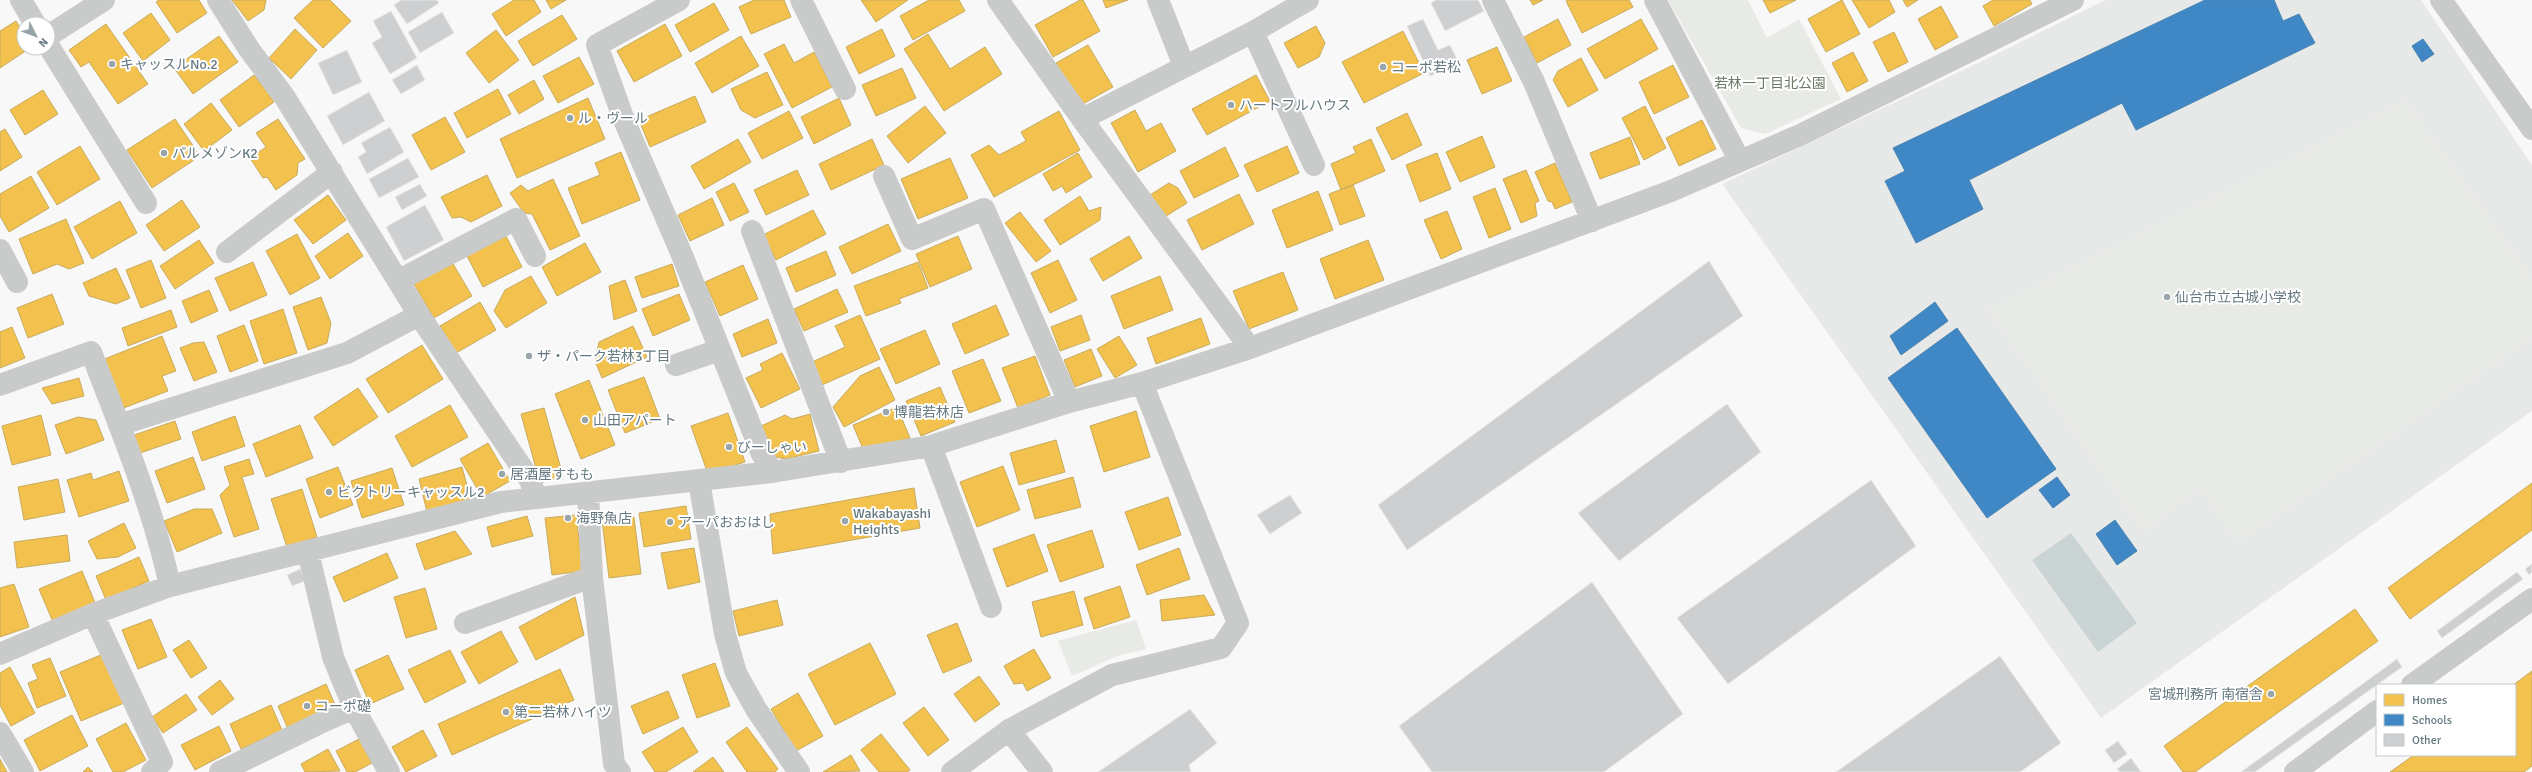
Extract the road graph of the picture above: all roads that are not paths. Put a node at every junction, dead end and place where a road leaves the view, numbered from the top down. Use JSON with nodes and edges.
{"nodes":[{"id":1,"x":21,"y":0,"type":"edge"},
{"id":2,"x":104,"y":0,"type":"edge"},
{"id":3,"x":218,"y":0,"type":"edge"},
{"id":4,"x":679,"y":0,"type":"edge"},
{"id":5,"x":801,"y":0,"type":"edge"},
{"id":6,"x":998,"y":0,"type":"edge"},
{"id":7,"x":1158,"y":0,"type":"edge"},
{"id":8,"x":1308,"y":0,"type":"edge"},
{"id":9,"x":1493,"y":0,"type":"edge"},
{"id":10,"x":1655,"y":0,"type":"edge"},
{"id":11,"x":2073,"y":0,"type":"edge"},
{"id":12,"x":2442,"y":0,"type":"edge"},
{"id":13,"x":2050,"y":5,"type":"edge"},
{"id":14,"x":30,"y":16,"type":"edge"},
{"id":15,"x":56,"y":31,"type":"edge"},
{"id":16,"x":1253,"y":32,"type":"junction"},
{"id":17,"x":55,"y":56,"type":"edge"},
{"id":18,"x":1184,"y":66,"type":"junction"},
{"id":19,"x":845,"y":89,"type":"dead end"},
{"id":20,"x":1082,"y":119,"type":"junction"},
{"id":21,"x":2532,"y":129,"type":"edge"},
{"id":22,"x":1740,"y":161,"type":"junction"},
{"id":23,"x":1314,"y":165,"type":"dead end"},
{"id":24,"x":332,"y":172,"type":"junction"},
{"id":25,"x":884,"y":176,"type":"dead end"},
{"id":26,"x":146,"y":204,"type":"dead end"},
{"id":27,"x":1592,"y":221,"type":"junction"},
{"id":28,"x":752,"y":231,"type":"dead end"},
{"id":29,"x":0,"y":250,"type":"edge"},
{"id":30,"x":226,"y":252,"type":"dead end"},
{"id":31,"x":535,"y":256,"type":"dead end"},
{"id":32,"x":399,"y":280,"type":"junction"},
{"id":33,"x":17,"y":282,"type":"dead end"},
{"id":34,"x":419,"y":315,"type":"junction"},
{"id":35,"x":1250,"y":348,"type":"junction"},
{"id":36,"x":719,"y":350,"type":"junction"},
{"id":37,"x":676,"y":365,"type":"dead end"},
{"id":38,"x":1142,"y":383,"type":"junction"},
{"id":39,"x":0,"y":385,"type":"edge"},
{"id":40,"x":1069,"y":402,"type":"junction"},
{"id":41,"x":119,"y":425,"type":"junction"},
{"id":42,"x":931,"y":446,"type":"junction"},
{"id":43,"x":842,"y":462,"type":"junction"},
{"id":44,"x":772,"y":472,"type":"junction"},
{"id":45,"x":699,"y":481,"type":"junction"},
{"id":46,"x":588,"y":492,"type":"junction"},
{"id":47,"x":536,"y":498,"type":"junction"},
{"id":48,"x":308,"y":552,"type":"junction"},
{"id":49,"x":592,"y":577,"type":"junction"},
{"id":50,"x":170,"y":586,"type":"junction"},
{"id":51,"x":2532,"y":599,"type":"edge"},
{"id":52,"x":991,"y":607,"type":"dead end"},
{"id":53,"x":93,"y":614,"type":"junction"},
{"id":54,"x":465,"y":623,"type":"dead end"},
{"id":55,"x":0,"y":654,"type":"edge"},
{"id":56,"x":2413,"y":684,"type":"edge"},
{"id":57,"x":354,"y":708,"type":"junction"},
{"id":58,"x":2376,"y":712,"type":"edge"},
{"id":59,"x":1009,"y":730,"type":"junction"},
{"id":60,"x":0,"y":733,"type":"edge"},
{"id":61,"x":24,"y":772,"type":"edge"},
{"id":62,"x":152,"y":772,"type":"edge"},
{"id":63,"x":220,"y":772,"type":"edge"},
{"id":64,"x":389,"y":772,"type":"edge"},
{"id":65,"x":620,"y":772,"type":"edge"},
{"id":66,"x":799,"y":772,"type":"edge"},
{"id":67,"x":952,"y":772,"type":"edge"},
{"id":68,"x":1042,"y":772,"type":"edge"},
{"id":69,"x":2295,"y":772,"type":"edge"}],
"edges":[{"from":1,"to":14,"type":"street"},
{"from":2,"to":15,"type":"street"},
{"from":3,"to":24,"type":"street"},
{"from":4,"to":36,"type":"street"},
{"from":5,"to":19,"type":"street"},
{"from":6,"to":20,"type":"street"},
{"from":7,"to":18,"type":"street"},
{"from":8,"to":16,"type":"street"},
{"from":9,"to":27,"type":"street"},
{"from":10,"to":22,"type":"street"},
{"from":11,"to":13,"type":"street"},
{"from":12,"to":21,"type":"street"},
{"from":13,"to":22,"type":"street"},
{"from":16,"to":18,"type":"street"},
{"from":16,"to":23,"type":"street"},
{"from":17,"to":26,"type":"street"},
{"from":18,"to":20,"type":"street"},
{"from":20,"to":35,"type":"street"},
{"from":22,"to":27,"type":"street"},
{"from":24,"to":30,"type":"street"},
{"from":24,"to":32,"type":"street"},
{"from":25,"to":40,"type":"street"},
{"from":27,"to":35,"type":"street"},
{"from":28,"to":43,"type":"street"},
{"from":29,"to":33,"type":"street"},
{"from":31,"to":32,"type":"street"},
{"from":32,"to":34,"type":"street"},
{"from":34,"to":41,"type":"street"},
{"from":34,"to":47,"type":"street"},
{"from":35,"to":38,"type":"street"},
{"from":36,"to":37,"type":"street"},
{"from":36,"to":44,"type":"street"},
{"from":38,"to":40,"type":"street"},
{"from":38,"to":59,"type":"street"},
{"from":39,"to":41,"type":"street"},
{"from":40,"to":42,"type":"street"},
{"from":41,"to":50,"type":"street"},
{"from":42,"to":43,"type":"street"},
{"from":42,"to":52,"type":"street"},
{"from":43,"to":44,"type":"street"},
{"from":44,"to":45,"type":"street"},
{"from":45,"to":46,"type":"street"},
{"from":45,"to":66,"type":"street"},
{"from":46,"to":47,"type":"street"},
{"from":46,"to":49,"type":"street"},
{"from":47,"to":48,"type":"street"},
{"from":48,"to":50,"type":"street"},
{"from":48,"to":57,"type":"street"},
{"from":49,"to":54,"type":"street"},
{"from":49,"to":65,"type":"street"},
{"from":50,"to":53,"type":"street"},
{"from":51,"to":56,"type":"street"},
{"from":53,"to":55,"type":"street"},
{"from":53,"to":62,"type":"street"},
{"from":57,"to":63,"type":"street"},
{"from":57,"to":64,"type":"street"},
{"from":58,"to":69,"type":"street"},
{"from":59,"to":67,"type":"street"},
{"from":59,"to":68,"type":"street"},
{"from":60,"to":61,"type":"street"}]}
